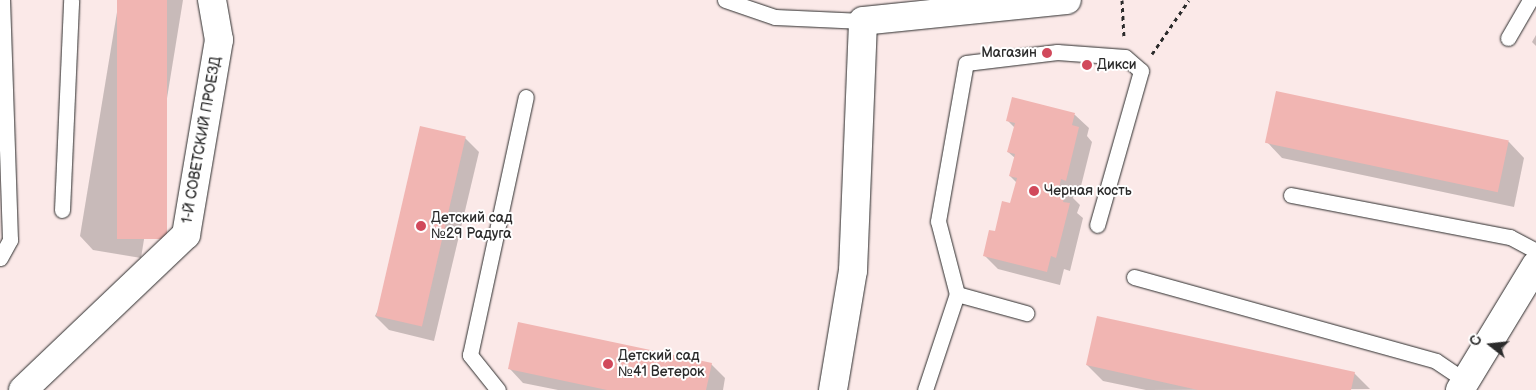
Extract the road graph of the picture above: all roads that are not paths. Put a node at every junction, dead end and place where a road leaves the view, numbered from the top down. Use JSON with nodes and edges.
{"nodes":[{"id":1,"x":2,"y":0,"type":"edge"},
{"id":2,"x":71,"y":0,"type":"edge"},
{"id":3,"x":212,"y":0,"type":"edge"},
{"id":4,"x":725,"y":0,"type":"edge"},
{"id":5,"x":1067,"y":0,"type":"edge"},
{"id":6,"x":1530,"y":0,"type":"edge"},
{"id":7,"x":864,"y":21,"type":"junction"},
{"id":8,"x":1508,"y":38,"type":"dead end"},
{"id":9,"x":526,"y":97,"type":"dead end"},
{"id":10,"x":1290,"y":195,"type":"dead end"},
{"id":11,"x":62,"y":210,"type":"dead end"},
{"id":12,"x":1097,"y":225,"type":"dead end"},
{"id":13,"x":1536,"y":251,"type":"edge"},
{"id":14,"x":0,"y":258,"type":"edge"},
{"id":15,"x":1536,"y":265,"type":"edge"},
{"id":16,"x":1134,"y":277,"type":"dead end"},
{"id":17,"x":957,"y":294,"type":"junction"},
{"id":18,"x":1026,"y":312,"type":"dead end"},
{"id":19,"x":1463,"y":385,"type":"edge"},
{"id":20,"x":23,"y":390,"type":"edge"},
{"id":21,"x":498,"y":390,"type":"edge"},
{"id":22,"x":833,"y":390,"type":"edge"},
{"id":23,"x":925,"y":390,"type":"edge"}],
"edges":[{"from":1,"to":14,"type":"lane"},
{"from":2,"to":11,"type":"lane"},
{"from":3,"to":20,"type":"street","name":"1-Й СОВЕТСКИЙ ПРОЕЗД"},
{"from":4,"to":7,"type":"lane"},
{"from":5,"to":7,"type":"street"},
{"from":6,"to":8,"type":"lane"},
{"from":7,"to":22,"type":"street"},
{"from":9,"to":21,"type":"lane"},
{"from":10,"to":13,"type":"lane"},
{"from":12,"to":17,"type":"lane"},
{"from":15,"to":19,"type":"street"},
{"from":16,"to":19,"type":"lane"},
{"from":17,"to":18,"type":"lane"},
{"from":17,"to":23,"type":"lane"}]}
